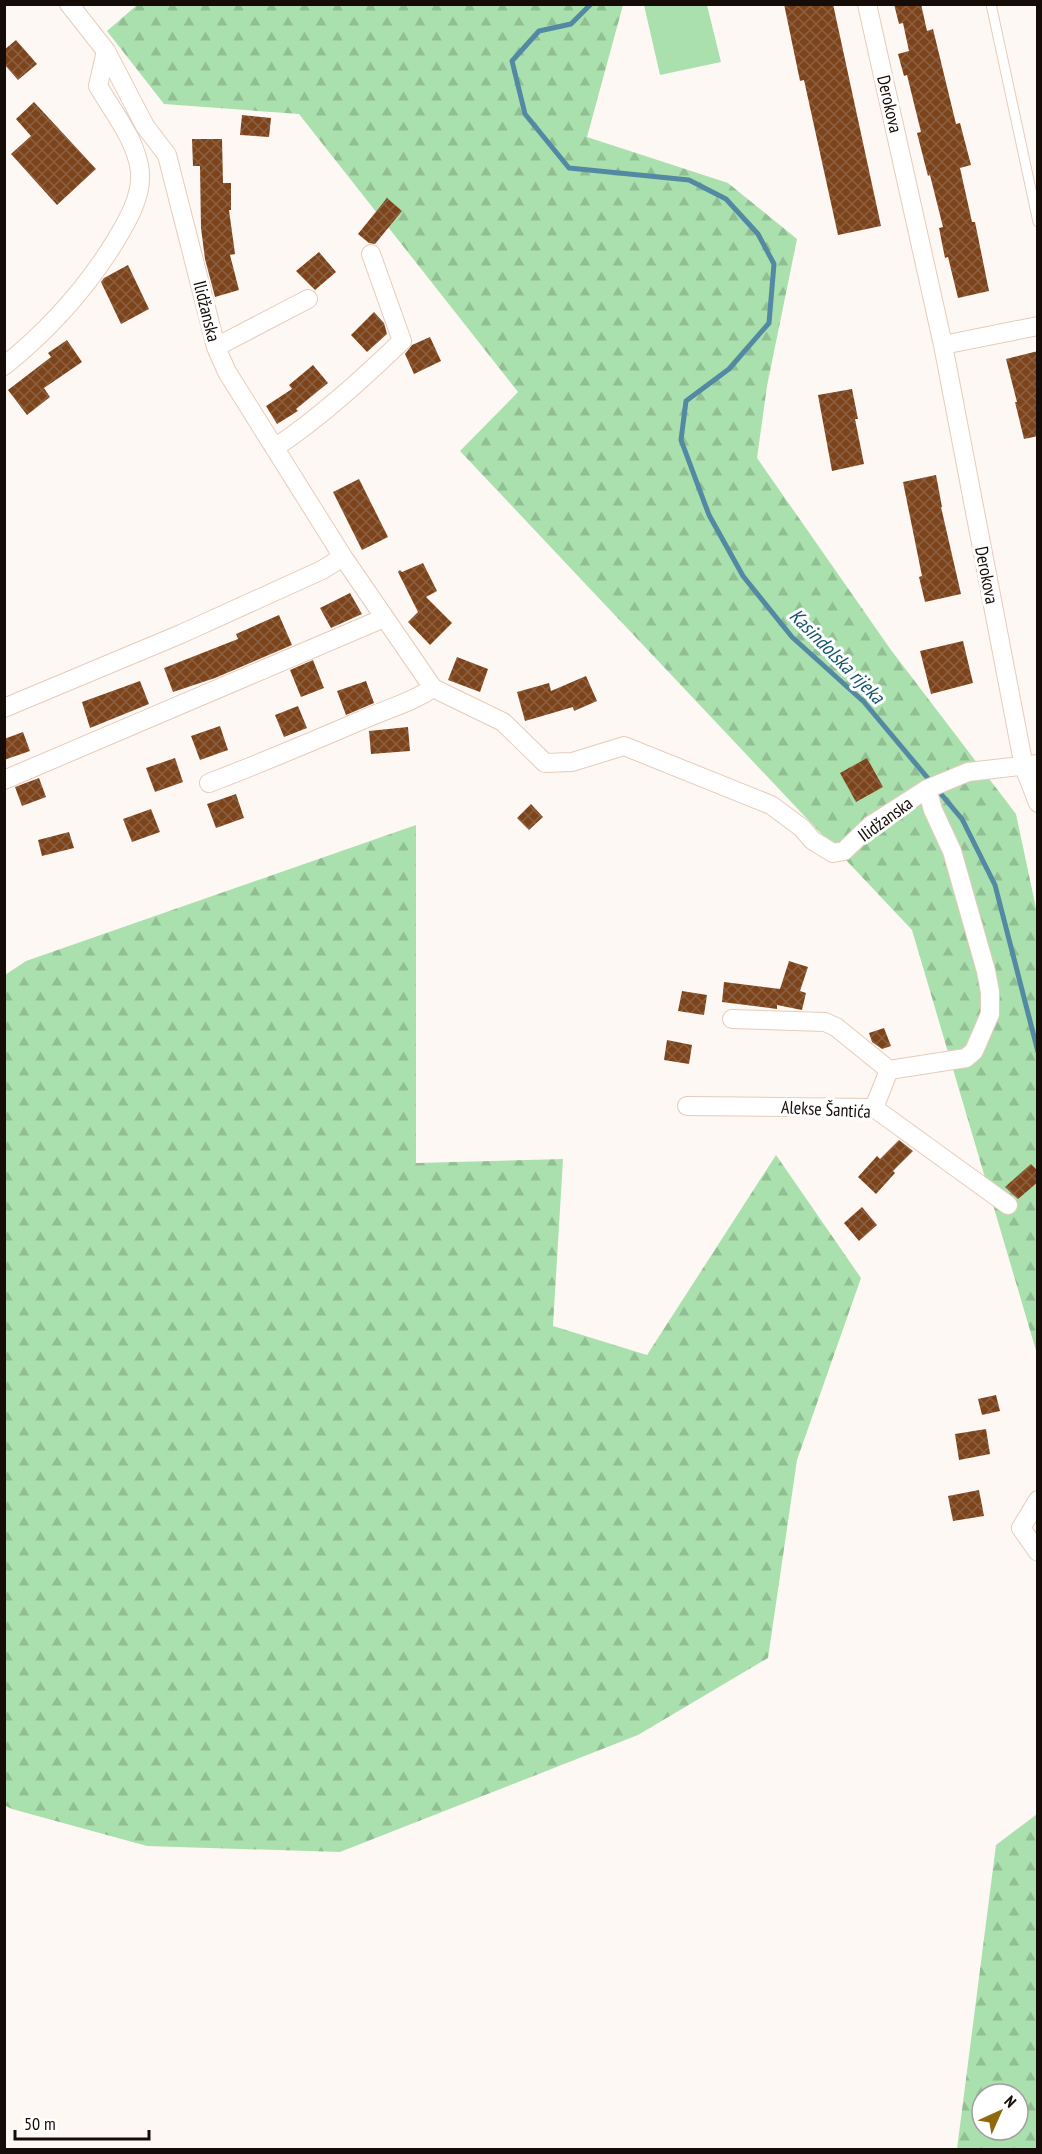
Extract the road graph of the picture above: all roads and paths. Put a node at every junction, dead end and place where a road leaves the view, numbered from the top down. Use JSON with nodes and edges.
{"nodes":[{"id":1,"x":69,"y":4,"type":"edge"},
{"id":2,"x":867,"y":4,"type":"edge"},
{"id":3,"x":992,"y":4,"type":"edge"},
{"id":4,"x":106,"y":51,"type":"junction"},
{"id":5,"x":1038,"y":222,"type":"edge"},
{"id":6,"x":371,"y":254,"type":"dead end"},
{"id":7,"x":308,"y":299,"type":"dead end"},
{"id":8,"x":1038,"y":326,"type":"edge"},
{"id":9,"x":943,"y":345,"type":"junction"},
{"id":10,"x":216,"y":347,"type":"junction"},
{"id":11,"x":4,"y":366,"type":"edge"},
{"id":12,"x":276,"y":447,"type":"junction"},
{"id":13,"x":343,"y":557,"type":"junction"},
{"id":14,"x":384,"y":618,"type":"junction"},
{"id":15,"x":433,"y":688,"type":"junction"},
{"id":16,"x":4,"y":708,"type":"edge"},
{"id":17,"x":1031,"y":765,"type":"edge"},
{"id":18,"x":4,"y":780,"type":"edge"},
{"id":19,"x":209,"y":783,"type":"dead end"},
{"id":20,"x":927,"y":789,"type":"junction"},
{"id":21,"x":1038,"y":803,"type":"edge"},
{"id":22,"x":732,"y":1019,"type":"dead end"},
{"id":23,"x":889,"y":1070,"type":"junction"},
{"id":24,"x":687,"y":1106,"type":"dead end"},
{"id":25,"x":874,"y":1108,"type":"junction"},
{"id":26,"x":1008,"y":1205,"type":"dead end"},
{"id":27,"x":1038,"y":1500,"type":"edge"},
{"id":28,"x":1038,"y":1552,"type":"edge"}],
"edges":[{"from":1,"to":4,"type":"street","name":"Ilidžanska"},
{"from":2,"to":9,"type":"street","name":"Derokova"},
{"from":3,"to":5,"type":"lane"},
{"from":4,"to":10,"type":"street","name":"Ilidžanska"},
{"from":4,"to":11,"type":"street"},
{"from":6,"to":12,"type":"street"},
{"from":7,"to":10,"type":"street"},
{"from":8,"to":9,"type":"street"},
{"from":9,"to":17,"type":"street","name":"Derokova"},
{"from":10,"to":12,"type":"street","name":"Ilidžanska"},
{"from":12,"to":13,"type":"street","name":"Ilidžanska"},
{"from":13,"to":14,"type":"street","name":"Ilidžanska"},
{"from":13,"to":16,"type":"street"},
{"from":14,"to":15,"type":"street","name":"Ilidžanska"},
{"from":14,"to":18,"type":"street"},
{"from":15,"to":19,"type":"street"},
{"from":15,"to":20,"type":"street","name":"Ilidžanska"},
{"from":17,"to":20,"type":"street"},
{"from":17,"to":21,"type":"street","name":"Derokova"},
{"from":20,"to":23,"type":"street","name":"Ilidžanska"},
{"from":22,"to":23,"type":"street"},
{"from":23,"to":25,"type":"street"},
{"from":24,"to":25,"type":"street","name":"Alekse Šantića"},
{"from":25,"to":26,"type":"street","name":"Alekse Šantića"},
{"from":27,"to":28,"type":"street"}]}
